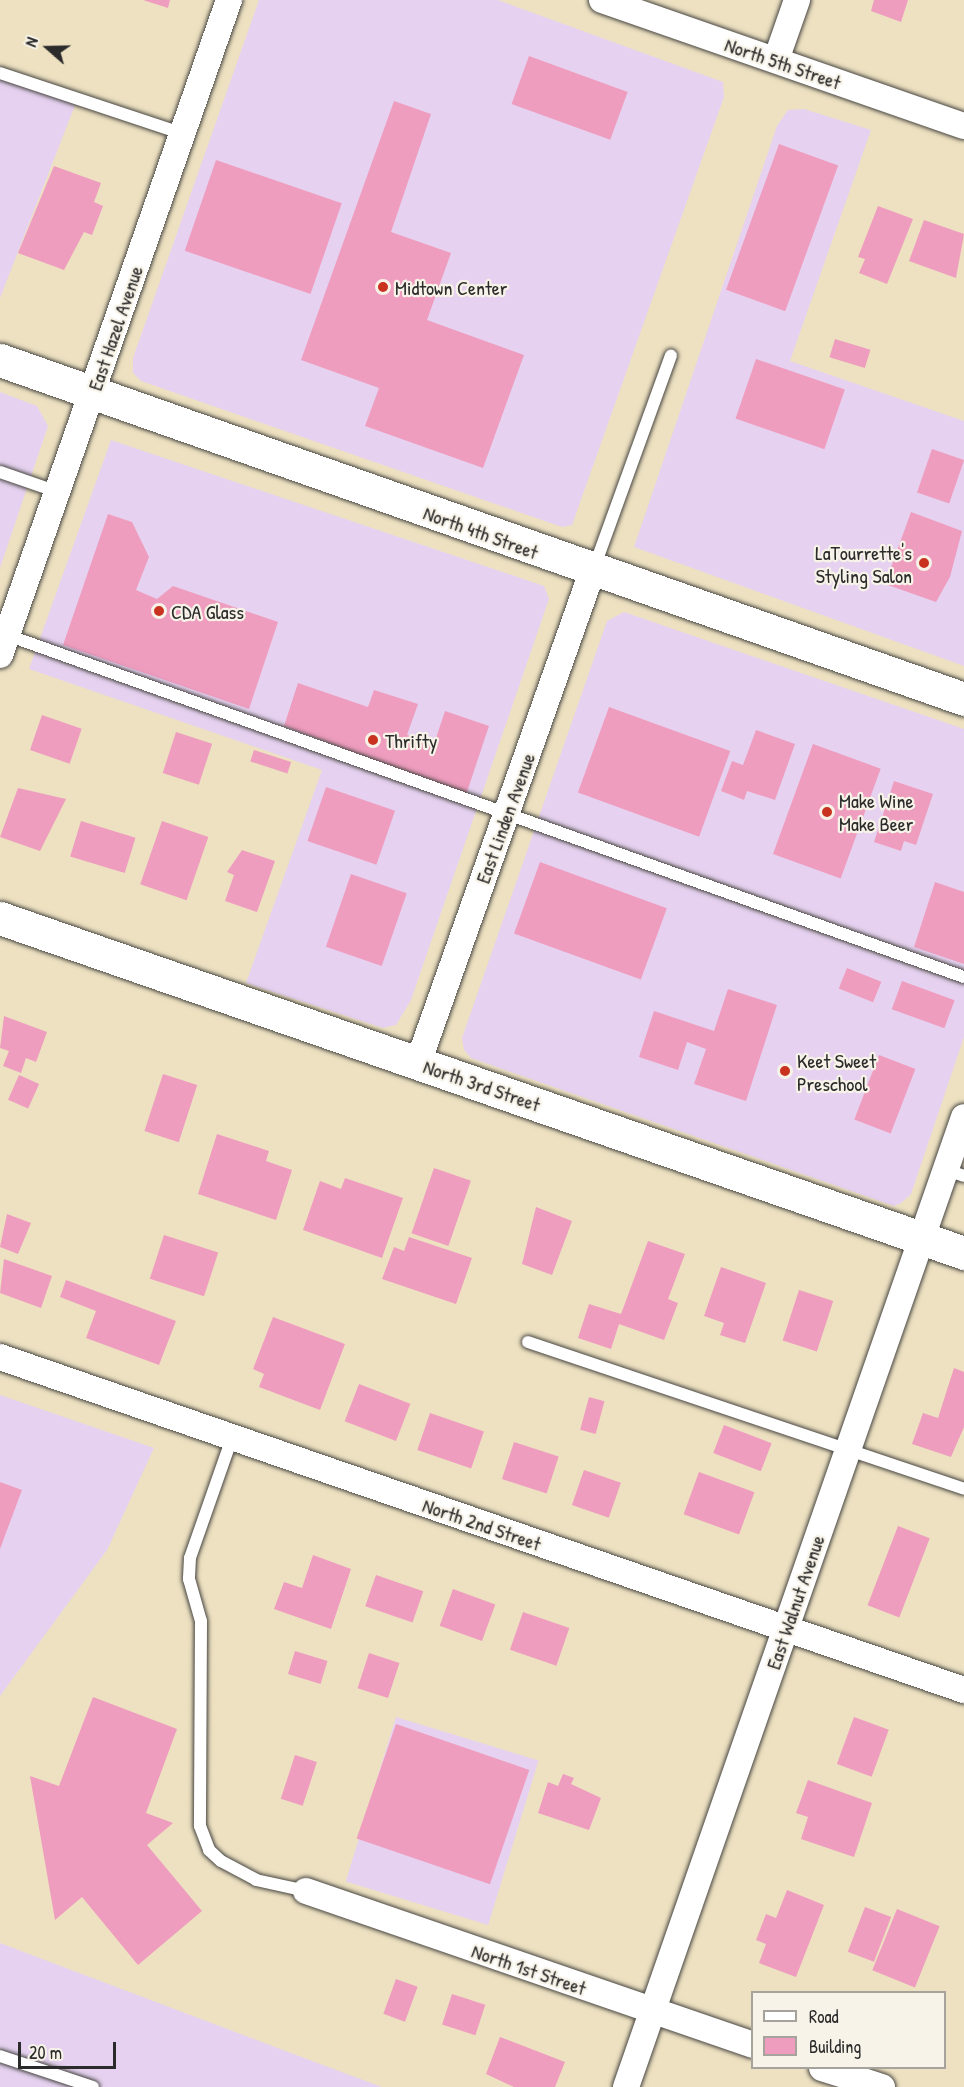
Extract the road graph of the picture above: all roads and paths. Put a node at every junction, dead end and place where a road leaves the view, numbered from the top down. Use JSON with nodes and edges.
{"nodes":[{"id":1,"x":229,"y":0,"type":"edge"},
{"id":2,"x":602,"y":0,"type":"edge"},
{"id":3,"x":797,"y":0,"type":"edge"},
{"id":4,"x":776,"y":60,"type":"junction"},
{"id":5,"x":0,"y":73,"type":"edge"},
{"id":6,"x":964,"y":126,"type":"edge"},
{"id":7,"x":183,"y":134,"type":"junction"},
{"id":8,"x":671,"y":355,"type":"dead end"},
{"id":9,"x":0,"y":360,"type":"edge"},
{"id":10,"x":93,"y":394,"type":"junction"},
{"id":11,"x":0,"y":472,"type":"edge"},
{"id":12,"x":58,"y":492,"type":"junction"},
{"id":13,"x":592,"y":572,"type":"junction"},
{"id":14,"x":4,"y":645,"type":"edge"},
{"id":15,"x":964,"y":699,"type":"edge"},
{"id":16,"x":506,"y":814,"type":"junction"},
{"id":17,"x":0,"y":918,"type":"edge"},
{"id":18,"x":964,"y":977,"type":"edge"},
{"id":19,"x":418,"y":1063,"type":"junction"},
{"id":20,"x":964,"y":1117,"type":"edge"},
{"id":21,"x":955,"y":1173,"type":"edge"},
{"id":22,"x":923,"y":1239,"type":"junction"},
{"id":23,"x":964,"y":1253,"type":"edge"},
{"id":24,"x":528,"y":1342,"type":"dead end"},
{"id":25,"x":0,"y":1357,"type":"edge"},
{"id":26,"x":232,"y":1438,"type":"junction"},
{"id":27,"x":849,"y":1449,"type":"junction"},
{"id":28,"x":964,"y":1489,"type":"edge"},
{"id":29,"x":786,"y":1629,"type":"junction"},
{"id":30,"x":964,"y":1690,"type":"edge"},
{"id":31,"x":306,"y":1891,"type":"joint"},
{"id":32,"x":652,"y":2012,"type":"junction"},
{"id":33,"x":751,"y":2044,"type":"edge"},
{"id":34,"x":0,"y":2056,"type":"edge"},
{"id":35,"x":828,"y":2069,"type":"edge"},
{"id":36,"x":93,"y":2087,"type":"edge"},
{"id":37,"x":626,"y":2087,"type":"edge"},
{"id":38,"x":882,"y":2087,"type":"edge"}],
"edges":[{"from":1,"to":7,"type":"street","name":"East Hazel Avenue"},
{"from":2,"to":4,"type":"street","name":"North 5th Street"},
{"from":3,"to":4,"type":"street"},
{"from":4,"to":6,"type":"street","name":"North 5th Street"},
{"from":5,"to":7,"type":"lane"},
{"from":7,"to":10,"type":"street","name":"East Hazel Avenue"},
{"from":8,"to":13,"type":"lane"},
{"from":9,"to":10,"type":"main road","name":"North 4th Street"},
{"from":10,"to":12,"type":"street","name":"East Hazel Avenue"},
{"from":10,"to":13,"type":"main road","name":"North 4th Street"},
{"from":11,"to":12,"type":"lane"},
{"from":12,"to":14,"type":"street","name":"East Hazel Avenue"},
{"from":13,"to":15,"type":"main road","name":"North 4th Street"},
{"from":13,"to":16,"type":"street","name":"East Linden Avenue"},
{"from":14,"to":16,"type":"lane"},
{"from":16,"to":18,"type":"lane"},
{"from":16,"to":19,"type":"street","name":"East Linden Avenue"},
{"from":17,"to":19,"type":"main road","name":"North 3rd Street"},
{"from":19,"to":22,"type":"main road","name":"North 3rd Street"},
{"from":20,"to":21,"type":"street","name":"East Walnut Avenue"},
{"from":21,"to":22,"type":"street","name":"East Walnut Avenue"},
{"from":22,"to":23,"type":"main road","name":"North 3rd Street"},
{"from":22,"to":27,"type":"street","name":"East Walnut Avenue"},
{"from":24,"to":27,"type":"lane"},
{"from":25,"to":26,"type":"street","name":"North 2nd Street"},
{"from":26,"to":29,"type":"street","name":"North 2nd Street"},
{"from":26,"to":31,"type":"lane"},
{"from":27,"to":28,"type":"lane"},
{"from":27,"to":29,"type":"street","name":"East Walnut Avenue"},
{"from":29,"to":30,"type":"street","name":"North 2nd Street"},
{"from":29,"to":32,"type":"street","name":"East Walnut Avenue"},
{"from":31,"to":32,"type":"street","name":"North 1st Street"},
{"from":32,"to":33,"type":"street","name":"North 1st Street"},
{"from":32,"to":37,"type":"street","name":"East Walnut Avenue"},
{"from":34,"to":36,"type":"lane"},
{"from":35,"to":38,"type":"street"}]}
